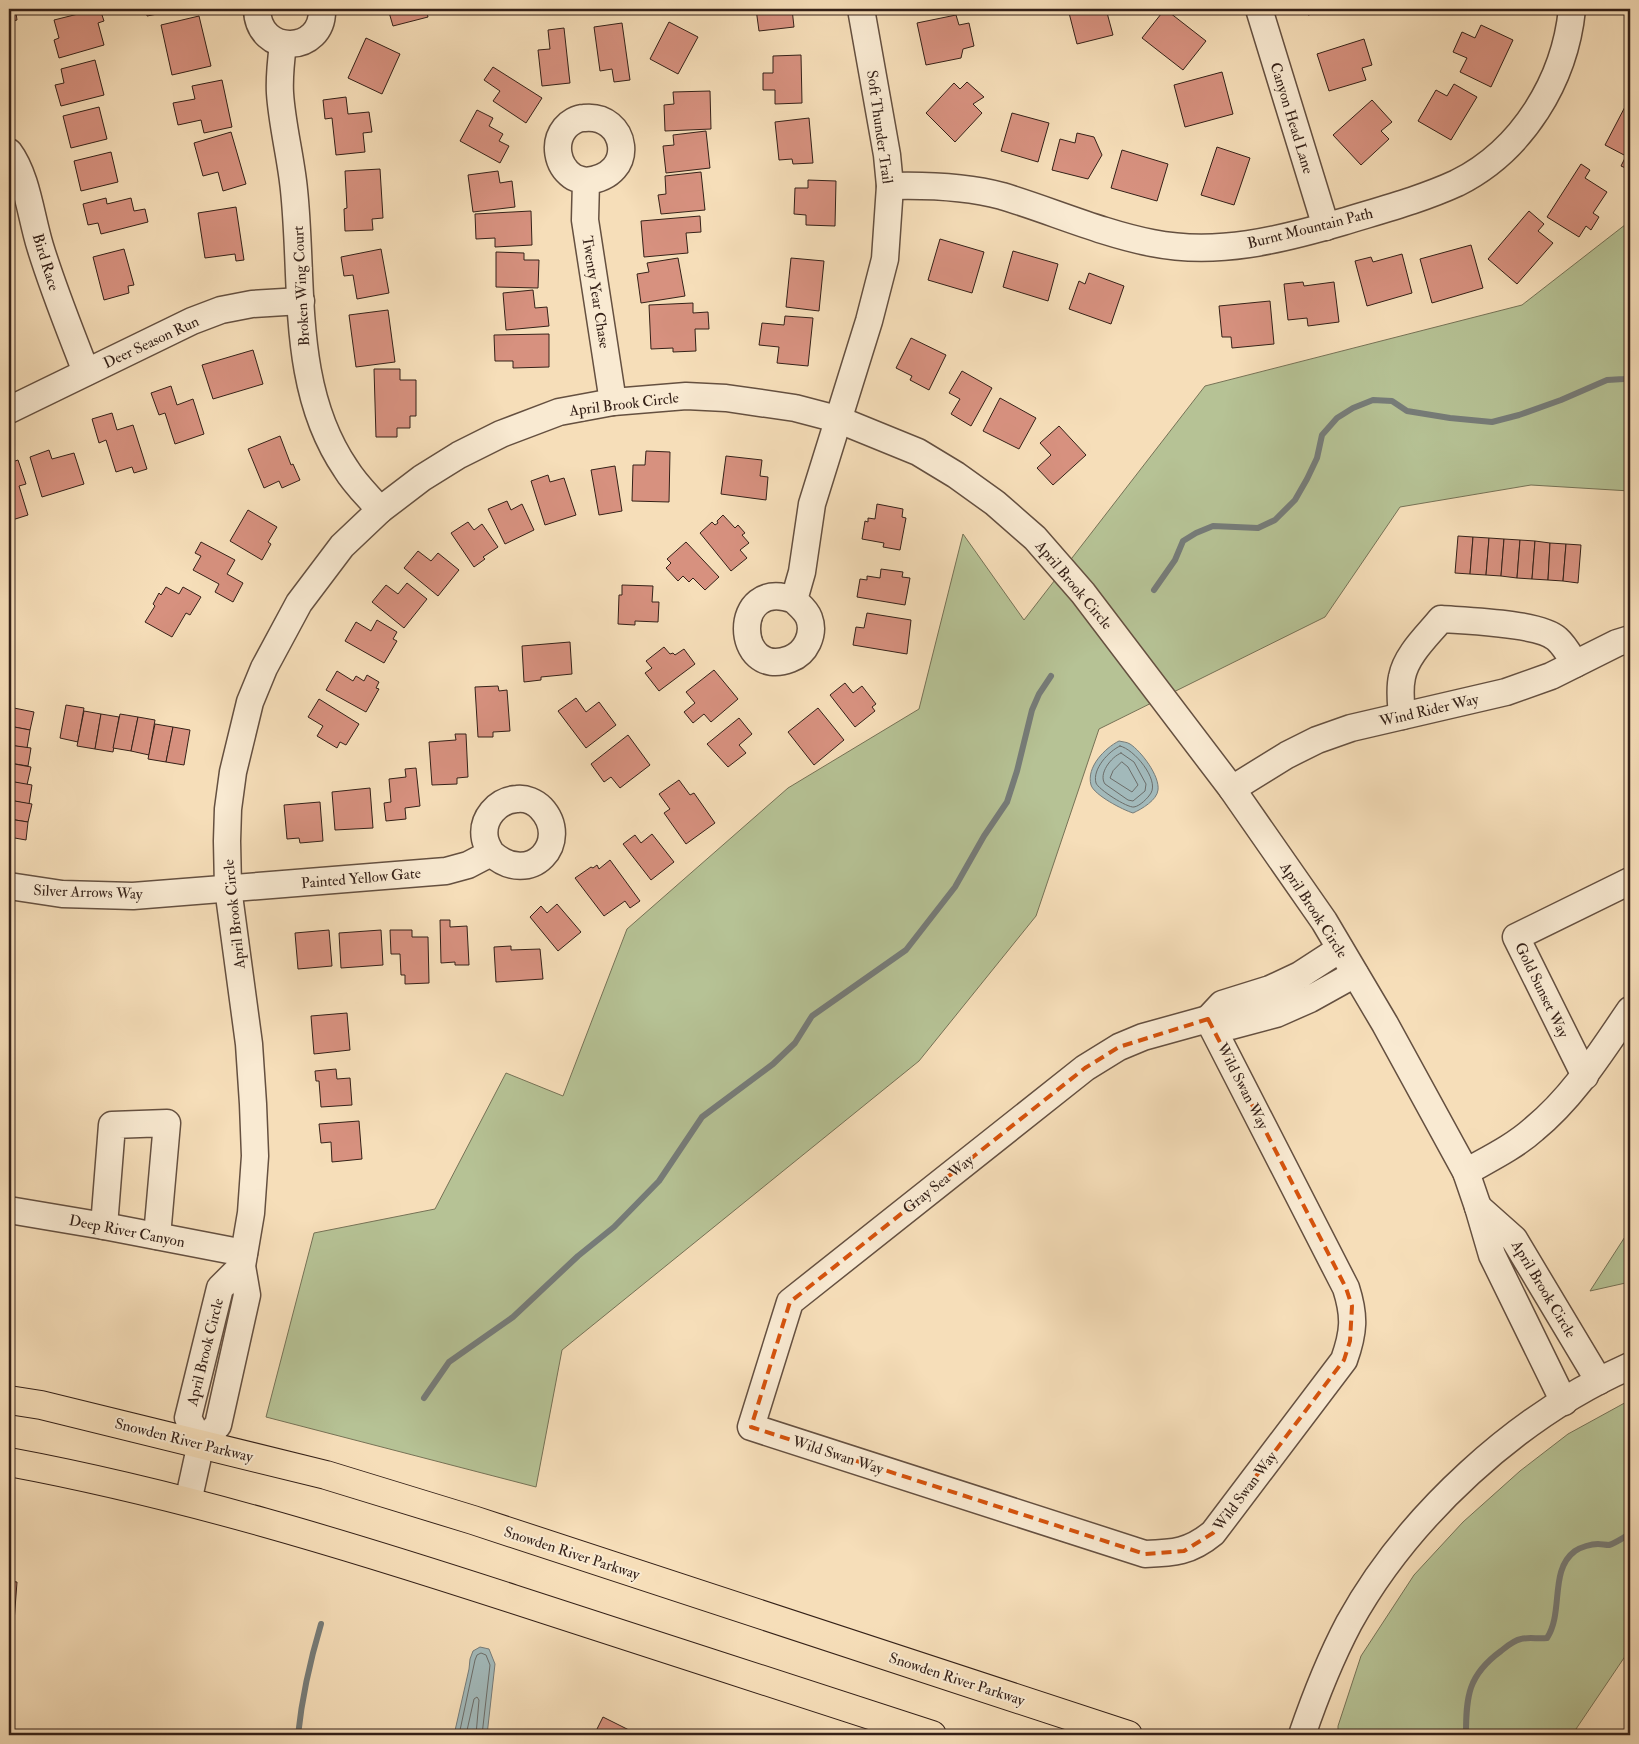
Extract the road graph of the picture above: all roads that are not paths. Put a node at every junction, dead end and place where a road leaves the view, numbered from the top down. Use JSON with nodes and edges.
{"nodes":[{"id":1,"x":257,"y":9,"type":"edge"},
{"id":2,"x":322,"y":9,"type":"edge"},
{"id":3,"x":860,"y":9,"type":"edge"},
{"id":4,"x":1259,"y":9,"type":"edge"},
{"id":5,"x":1572,"y":9,"type":"edge"},
{"id":6,"x":283,"y":44,"type":"junction"},
{"id":7,"x":9,"y":152,"type":"edge"},
{"id":8,"x":586,"y":181,"type":"dead end"},
{"id":9,"x":890,"y":186,"type":"junction"},
{"id":10,"x":1326,"y":227,"type":"junction"},
{"id":11,"x":301,"y":301,"type":"junction"},
{"id":12,"x":86,"y":372,"type":"junction"},
{"id":13,"x":613,"y":402,"type":"junction"},
{"id":14,"x":9,"y":410,"type":"edge"},
{"id":15,"x":837,"y":419,"type":"junction"},
{"id":16,"x":380,"y":510,"type":"junction"},
{"id":17,"x":794,"y":600,"type":"dead end"},
{"id":18,"x":1630,"y":639,"type":"edge"},
{"id":19,"x":1575,"y":664,"type":"junction"},
{"id":20,"x":1402,"y":716,"type":"junction"},
{"id":21,"x":1232,"y":789,"type":"junction"},
{"id":22,"x":492,"y":853,"type":"dead end"},
{"id":23,"x":1630,"y":881,"type":"edge"},
{"id":24,"x":9,"y":886,"type":"edge"},
{"id":25,"x":228,"y":888,"type":"junction"},
{"id":26,"x":1340,"y":949,"type":"junction"},
{"id":27,"x":1355,"y":974,"type":"junction"},
{"id":28,"x":1630,"y":1010,"type":"edge"},
{"id":29,"x":1208,"y":1019,"type":"junction"},
{"id":30,"x":1585,"y":1076,"type":"junction"},
{"id":31,"x":1466,"y":1172,"type":"junction"},
{"id":32,"x":1478,"y":1206,"type":"junction"},
{"id":33,"x":9,"y":1210,"type":"edge"},
{"id":34,"x":104,"y":1226,"type":"junction"},
{"id":35,"x":157,"y":1236,"type":"junction"},
{"id":36,"x":243,"y":1259,"type":"junction"},
{"id":37,"x":1630,"y":1366,"type":"edge"},
{"id":38,"x":1599,"y":1381,"type":"junction"},
{"id":39,"x":9,"y":1400,"type":"edge"},
{"id":40,"x":1564,"y":1402,"type":"junction"},
{"id":41,"x":751,"y":1427,"type":"joint"},
{"id":42,"x":201,"y":1443,"type":"junction"},
{"id":43,"x":9,"y":1462,"type":"edge"},
{"id":44,"x":188,"y":1502,"type":"junction"},
{"id":45,"x":932,"y":1735,"type":"edge"},
{"id":46,"x":1128,"y":1735,"type":"edge"},
{"id":47,"x":1302,"y":1735,"type":"edge"}],
"edges":[{"from":1,"to":6,"type":"street"},
{"from":2,"to":6,"type":"street"},
{"from":3,"to":9,"type":"street","name":"Soft Thunder Trail"},
{"from":4,"to":10,"type":"street","name":"Canyon Head Lane"},
{"from":5,"to":10,"type":"street","name":"Burnt Mountain Path"},
{"from":6,"to":11,"type":"street","name":"Broken Wing Court"},
{"from":7,"to":12,"type":"street","name":"Bird Race"},
{"from":8,"to":13,"type":"street","name":"Twenty Year Chase"},
{"from":9,"to":10,"type":"street","name":"Burnt Mountain Path"},
{"from":9,"to":15,"type":"street","name":"Soft Thunder Trail"},
{"from":11,"to":12,"type":"street","name":"Deer Season Run"},
{"from":11,"to":16,"type":"street","name":"Broken Wing Court"},
{"from":12,"to":14,"type":"street","name":"Deer Season Run"},
{"from":13,"to":15,"type":"street","name":"April Brook Circle"},
{"from":13,"to":16,"type":"street","name":"April Brook Circle"},
{"from":15,"to":17,"type":"street","name":"Soft Thunder Trail"},
{"from":15,"to":21,"type":"street","name":"April Brook Circle"},
{"from":16,"to":25,"type":"street","name":"April Brook Circle"},
{"from":18,"to":19,"type":"street","name":"Wind Rider Way"},
{"from":19,"to":20,"type":"street","name":"Wind Rider Way"},
{"from":19,"to":20,"type":"street"},
{"from":20,"to":21,"type":"street","name":"Wind Rider Way"},
{"from":21,"to":26,"type":"street","name":"April Brook Circle"},
{"from":22,"to":25,"type":"street","name":"Painted Yellow Gate"},
{"from":23,"to":30,"type":"street","name":"Gold Sunset Way"},
{"from":24,"to":25,"type":"street","name":"Silver Arrows Way"},
{"from":25,"to":36,"type":"street","name":"April Brook Circle"},
{"from":26,"to":27,"type":"street","name":"April Brook Circle"},
{"from":26,"to":29,"type":"street","name":"Gray Sea Way"},
{"from":27,"to":29,"type":"street"},
{"from":27,"to":31,"type":"street","name":"April Brook Circle"},
{"from":28,"to":30,"type":"street"},
{"from":29,"to":41,"type":"street","name":"Gray Sea Way"},
{"from":29,"to":41,"type":"street","name":"Wild Swan Way"},
{"from":30,"to":31,"type":"street"},
{"from":31,"to":32,"type":"street","name":"April Brook Circle"},
{"from":32,"to":38,"type":"street","name":"April Brook Circle"},
{"from":32,"to":40,"type":"street","name":"April Brook Circle"},
{"from":33,"to":34,"type":"street","name":"Deep River Canyon"},
{"from":34,"to":35,"type":"street","name":"Deep River Canyon"},
{"from":34,"to":35,"type":"street"},
{"from":35,"to":36,"type":"street","name":"Deep River Canyon"},
{"from":36,"to":42,"type":"street","name":"April Brook Circle"},
{"from":37,"to":38,"type":"street"},
{"from":38,"to":40,"type":"street"},
{"from":39,"to":42,"type":"main road","name":"Snowden River Parkway"},
{"from":40,"to":47,"type":"street"},
{"from":42,"to":44,"type":"street"},
{"from":42,"to":46,"type":"main road","name":"Snowden River Parkway"},
{"from":43,"to":44,"type":"main road"},
{"from":44,"to":45,"type":"main road"}]}
